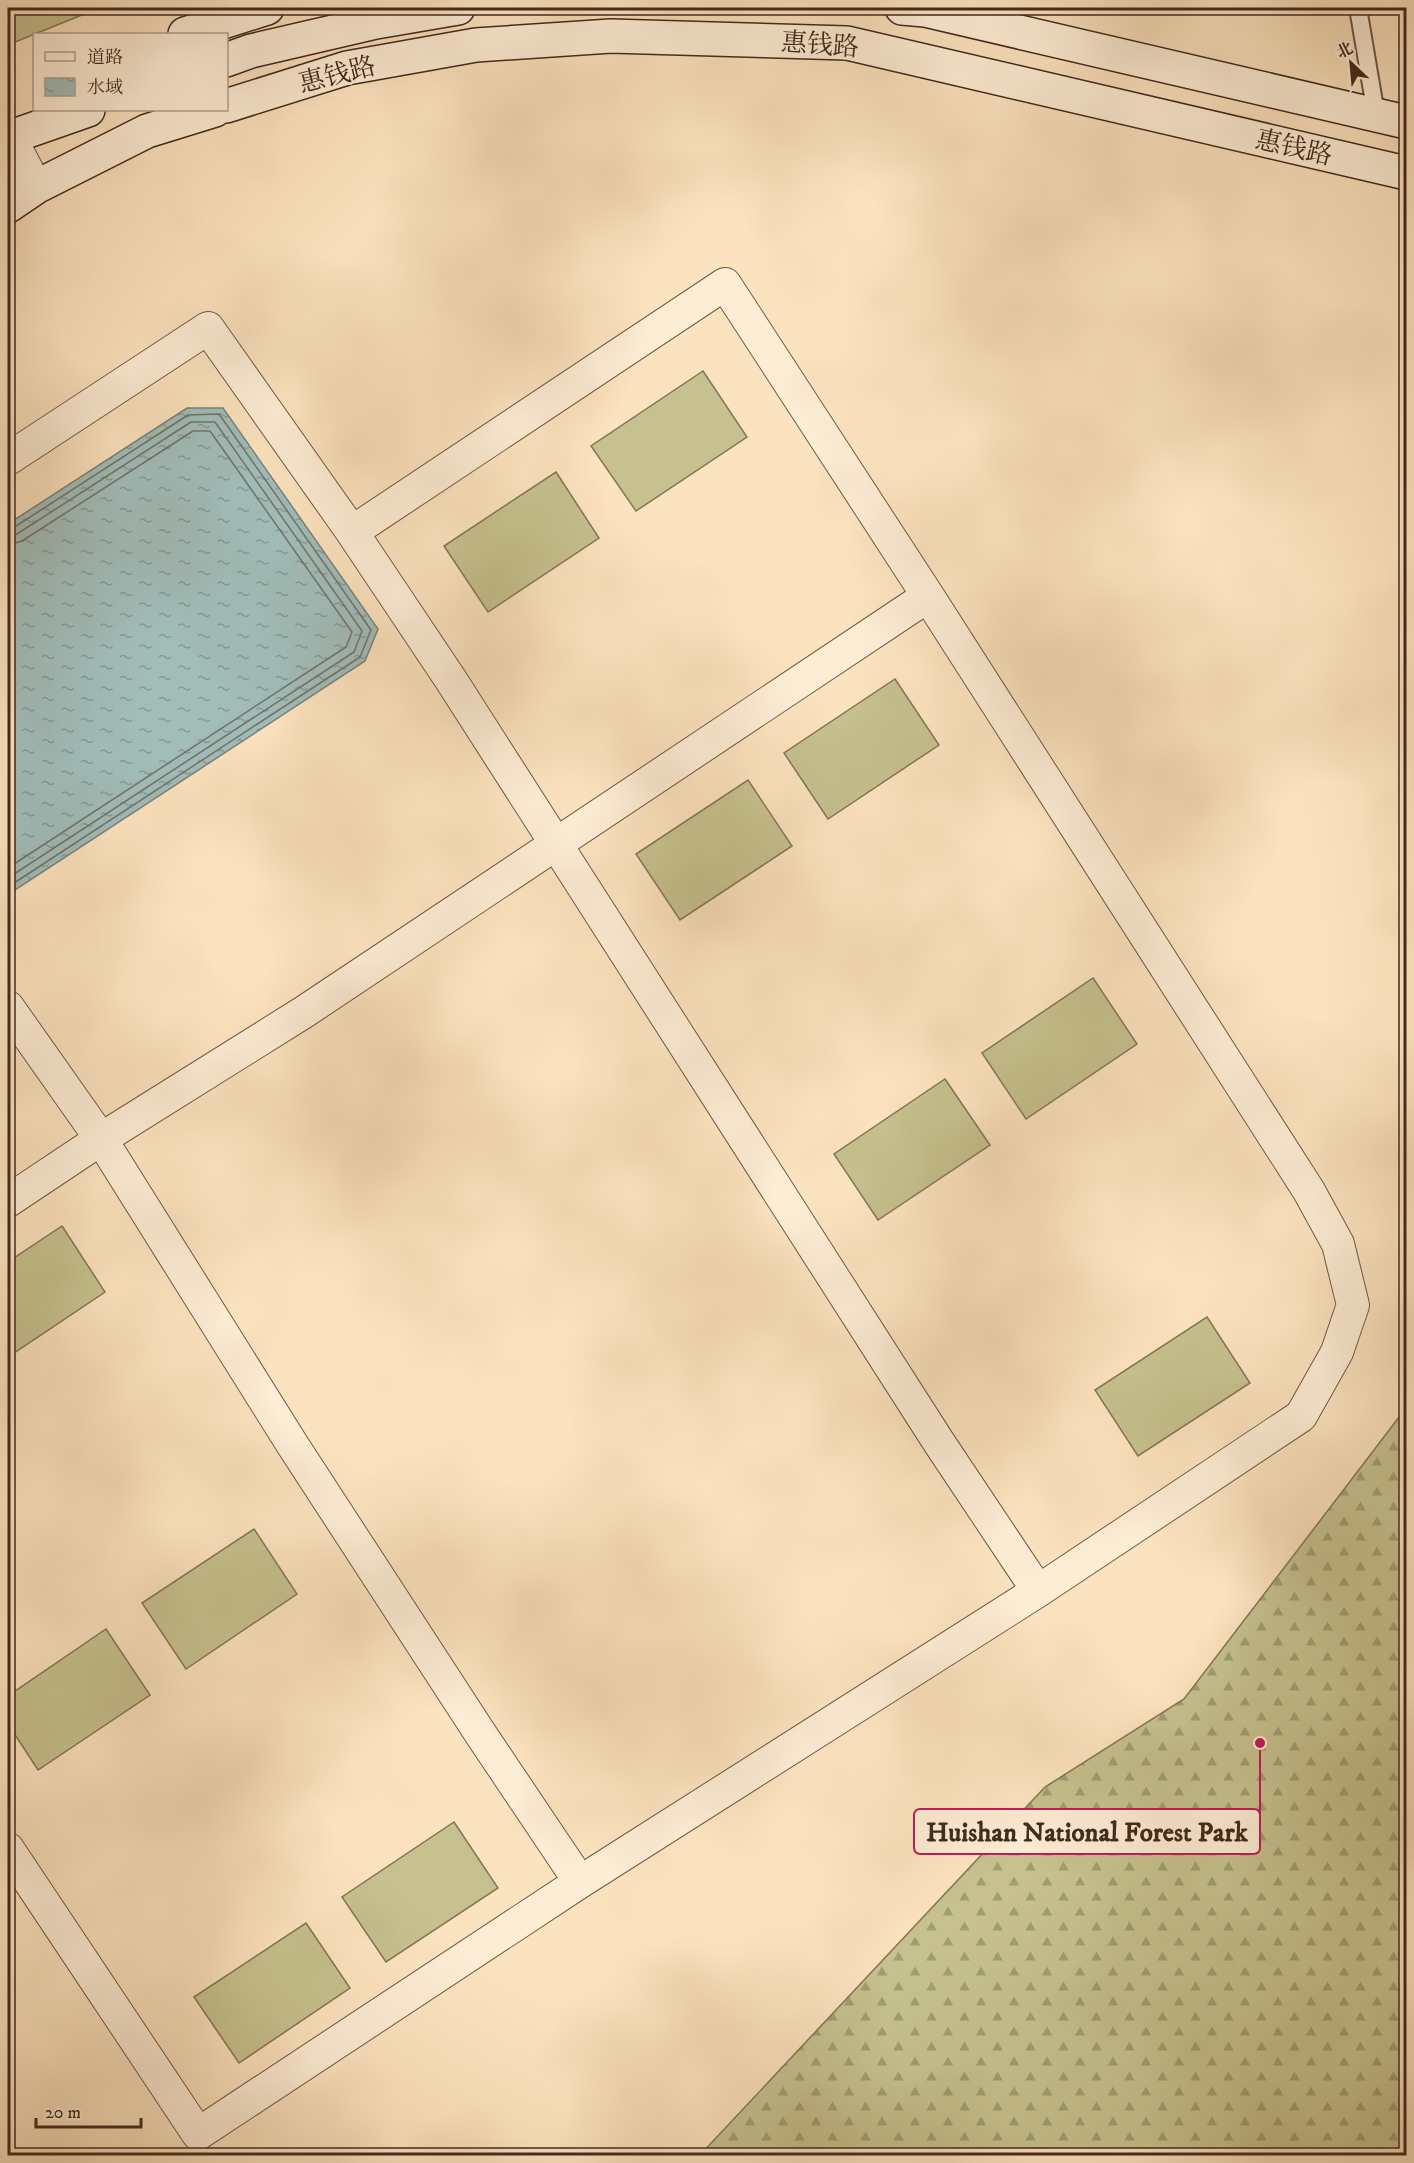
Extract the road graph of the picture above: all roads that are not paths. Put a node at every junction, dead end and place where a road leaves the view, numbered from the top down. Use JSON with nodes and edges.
{"nodes":[{"id":1,"x":267,"y":8,"type":"edge"},
{"id":2,"x":456,"y":8,"type":"edge"},
{"id":3,"x":902,"y":8,"type":"edge"},
{"id":4,"x":1358,"y":8,"type":"edge"},
{"id":5,"x":188,"y":33,"type":"edge"},
{"id":6,"x":228,"y":59,"type":"edge"},
{"id":7,"x":228,"y":105,"type":"edge"},
{"id":8,"x":33,"y":108,"type":"edge"},
{"id":9,"x":85,"y":111,"type":"edge"},
{"id":10,"x":212,"y":111,"type":"edge"},
{"id":11,"x":1391,"y":118,"type":"edge"},
{"id":12,"x":8,"y":136,"type":"edge"},
{"id":13,"x":1407,"y":173,"type":"edge"},
{"id":14,"x":36,"y":187,"type":"junction"},
{"id":15,"x":8,"y":206,"type":"edge"},
{"id":16,"x":8,"y":459,"type":"edge"},
{"id":17,"x":352,"y":532,"type":"junction"},
{"id":18,"x":928,"y":596,"type":"junction"},
{"id":19,"x":557,"y":843,"type":"junction"},
{"id":20,"x":8,"y":1007,"type":"edge"},
{"id":21,"x":100,"y":1139,"type":"junction"},
{"id":22,"x":8,"y":1200,"type":"edge"},
{"id":23,"x":1038,"y":1591,"type":"junction"},
{"id":24,"x":8,"y":1849,"type":"edge"},
{"id":25,"x":579,"y":1882,"type":"junction"}],
"edges":[{"from":1,"to":5,"type":"main road"},
{"from":2,"to":6,"type":"main road","name":"惠钱路"},
{"from":3,"to":11,"type":"main road","name":"惠钱路"},
{"from":4,"to":11,"type":"lane"},
{"from":7,"to":13,"type":"main road","name":"惠钱路"},
{"from":8,"to":12,"type":"main road"},
{"from":9,"to":12,"type":"main road"},
{"from":10,"to":14,"type":"main road"},
{"from":12,"to":14,"type":"street"},
{"from":14,"to":15,"type":"main road"},
{"from":16,"to":17,"type":"street"},
{"from":17,"to":18,"type":"street"},
{"from":17,"to":19,"type":"street"},
{"from":18,"to":19,"type":"street"},
{"from":18,"to":23,"type":"street"},
{"from":19,"to":21,"type":"street"},
{"from":19,"to":23,"type":"street"},
{"from":20,"to":21,"type":"street"},
{"from":21,"to":22,"type":"street"},
{"from":21,"to":25,"type":"street"},
{"from":23,"to":25,"type":"street"},
{"from":24,"to":25,"type":"street"}]}
